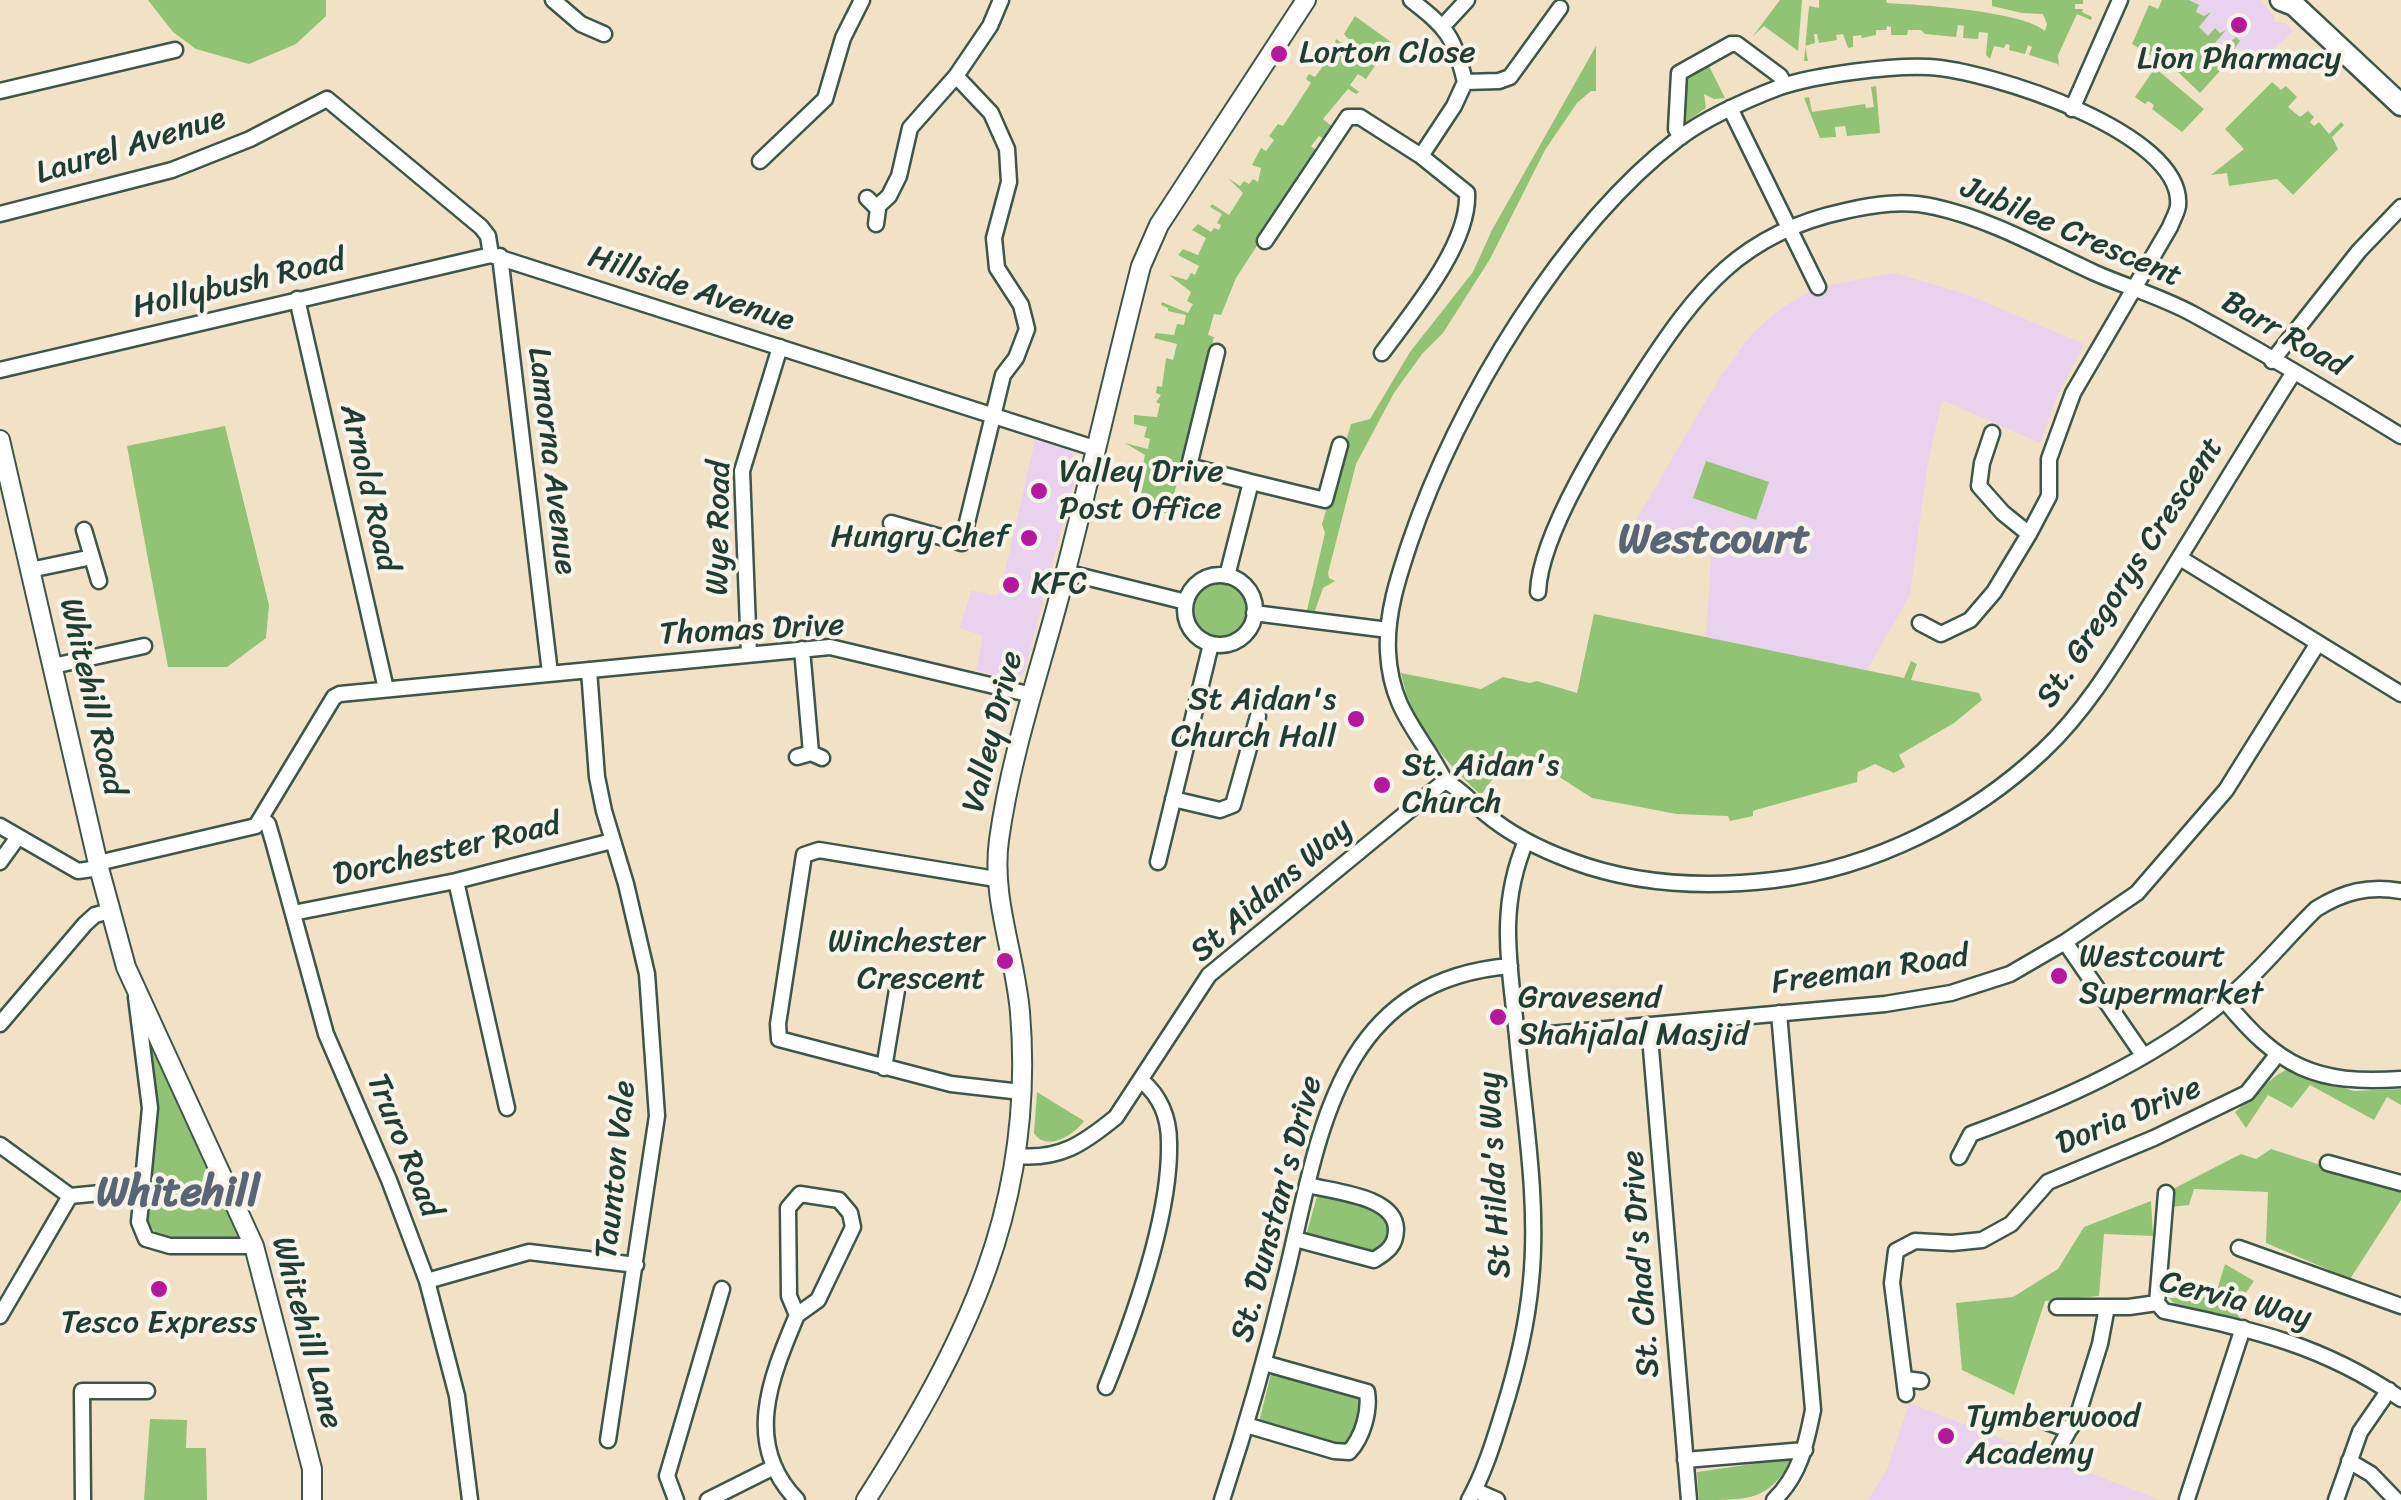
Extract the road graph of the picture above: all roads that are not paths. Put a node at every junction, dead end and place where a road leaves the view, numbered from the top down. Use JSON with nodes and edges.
{"nodes":[{"id":1,"x":552,"y":0,"type":"edge"},
{"id":2,"x":862,"y":0,"type":"edge"},
{"id":3,"x":1001,"y":0,"type":"edge"},
{"id":4,"x":1306,"y":0,"type":"edge"},
{"id":5,"x":1410,"y":0,"type":"edge"},
{"id":6,"x":1467,"y":0,"type":"edge"},
{"id":7,"x":2120,"y":0,"type":"edge"},
{"id":8,"x":2290,"y":2,"type":"edge"},
{"id":9,"x":1560,"y":8,"type":"dead end"},
{"id":10,"x":1444,"y":26,"type":"junction"},
{"id":11,"x":604,"y":34,"type":"dead end"},
{"id":12,"x":175,"y":50,"type":"dead end"},
{"id":13,"x":956,"y":76,"type":"junction"},
{"id":14,"x":1465,"y":82,"type":"junction"},
{"id":15,"x":1785,"y":86,"type":"junction"},
{"id":16,"x":0,"y":91,"type":"edge"},
{"id":17,"x":2401,"y":104,"type":"edge"},
{"id":18,"x":1730,"y":108,"type":"junction"},
{"id":19,"x":2072,"y":108,"type":"junction"},
{"id":20,"x":1681,"y":137,"type":"junction"},
{"id":21,"x":775,"y":148,"type":"junction"},
{"id":22,"x":1421,"y":156,"type":"junction"},
{"id":23,"x":760,"y":162,"type":"dead end"},
{"id":24,"x":788,"y":162,"type":"dead end"},
{"id":25,"x":2401,"y":207,"type":"edge"},
{"id":26,"x":873,"y":210,"type":"dead end"},
{"id":27,"x":0,"y":214,"type":"edge"},
{"id":28,"x":1788,"y":227,"type":"junction"},
{"id":29,"x":1264,"y":241,"type":"dead end"},
{"id":30,"x":495,"y":256,"type":"junction"},
{"id":31,"x":1818,"y":288,"type":"dead end"},
{"id":32,"x":2133,"y":288,"type":"junction"},
{"id":33,"x":297,"y":299,"type":"junction"},
{"id":34,"x":2190,"y":312,"type":"joint"},
{"id":35,"x":780,"y":347,"type":"junction"},
{"id":36,"x":1217,"y":352,"type":"dead end"},
{"id":37,"x":1382,"y":353,"type":"dead end"},
{"id":38,"x":2272,"y":361,"type":"junction"},
{"id":39,"x":0,"y":370,"type":"edge"},
{"id":40,"x":2294,"y":372,"type":"junction"},
{"id":41,"x":994,"y":416,"type":"junction"},
{"id":42,"x":1992,"y":434,"type":"dead end"},
{"id":43,"x":2401,"y":436,"type":"edge"},
{"id":44,"x":0,"y":440,"type":"edge"},
{"id":45,"x":1340,"y":445,"type":"dead end"},
{"id":46,"x":1094,"y":448,"type":"junction"},
{"id":47,"x":1251,"y":482,"type":"junction"},
{"id":48,"x":891,"y":523,"type":"dead end"},
{"id":49,"x":84,"y":530,"type":"dead end"},
{"id":50,"x":2029,"y":534,"type":"junction"},
{"id":51,"x":92,"y":557,"type":"junction"},
{"id":52,"x":2180,"y":558,"type":"junction"},
{"id":53,"x":30,"y":570,"type":"junction"},
{"id":54,"x":1065,"y":572,"type":"junction"},
{"id":55,"x":1228,"y":576,"type":"junction"},
{"id":56,"x":99,"y":581,"type":"dead end"},
{"id":57,"x":1538,"y":592,"type":"dead end"},
{"id":58,"x":1186,"y":602,"type":"junction"},
{"id":59,"x":1254,"y":613,"type":"junction"},
{"id":60,"x":1920,"y":622,"type":"dead end"},
{"id":61,"x":1388,"y":630,"type":"junction"},
{"id":62,"x":2318,"y":643,"type":"junction"},
{"id":63,"x":1211,"y":644,"type":"junction"},
{"id":64,"x":144,"y":646,"type":"dead end"},
{"id":65,"x":802,"y":649,"type":"junction"},
{"id":66,"x":748,"y":654,"type":"junction"},
{"id":67,"x":53,"y":666,"type":"junction"},
{"id":68,"x":589,"y":670,"type":"junction"},
{"id":69,"x":550,"y":673,"type":"junction"},
{"id":70,"x":386,"y":689,"type":"junction"},
{"id":71,"x":2401,"y":694,"type":"edge"},
{"id":72,"x":1032,"y":695,"type":"junction"},
{"id":73,"x":1258,"y":716,"type":"dead end"},
{"id":74,"x":1235,"y":730,"type":"dead end"},
{"id":75,"x":1254,"y":734,"type":"junction"},
{"id":76,"x":810,"y":756,"type":"dead end"},
{"id":77,"x":1445,"y":781,"type":"junction"},
{"id":78,"x":1173,"y":799,"type":"junction"},
{"id":79,"x":262,"y":819,"type":"junction"},
{"id":80,"x":0,"y":826,"type":"edge"},
{"id":81,"x":18,"y":838,"type":"junction"},
{"id":82,"x":612,"y":841,"type":"junction"},
{"id":83,"x":1526,"y":841,"type":"junction"},
{"id":84,"x":1162,"y":844,"type":"junction"},
{"id":85,"x":1180,"y":848,"type":"dead end"},
{"id":86,"x":0,"y":862,"type":"edge"},
{"id":87,"x":1158,"y":862,"type":"dead end"},
{"id":88,"x":98,"y":865,"type":"junction"},
{"id":89,"x":996,"y":880,"type":"junction"},
{"id":90,"x":456,"y":881,"type":"junction"},
{"id":91,"x":2401,"y":891,"type":"edge"},
{"id":92,"x":110,"y":911,"type":"junction"},
{"id":93,"x":294,"y":913,"type":"junction"},
{"id":94,"x":2065,"y":942,"type":"junction"},
{"id":95,"x":1510,"y":966,"type":"junction"},
{"id":96,"x":126,"y":967,"type":"joint"},
{"id":97,"x":898,"y":990,"type":"dead end"},
{"id":98,"x":135,"y":991,"type":"junction"},
{"id":99,"x":2224,"y":1001,"type":"junction"},
{"id":100,"x":1779,"y":1013,"type":"junction"},
{"id":101,"x":0,"y":1024,"type":"edge"},
{"id":102,"x":1650,"y":1024,"type":"junction"},
{"id":103,"x":1517,"y":1037,"type":"junction"},
{"id":104,"x":2144,"y":1055,"type":"junction"},
{"id":105,"x":2277,"y":1055,"type":"junction"},
{"id":106,"x":884,"y":1068,"type":"junction"},
{"id":107,"x":2401,"y":1079,"type":"edge"},
{"id":108,"x":1142,"y":1081,"type":"junction"},
{"id":109,"x":1021,"y":1092,"type":"junction"},
{"id":110,"x":508,"y":1108,"type":"dead end"},
{"id":111,"x":0,"y":1145,"type":"edge"},
{"id":112,"x":1016,"y":1156,"type":"junction"},
{"id":113,"x":1959,"y":1157,"type":"dead end"},
{"id":114,"x":2328,"y":1163,"type":"dead end"},
{"id":115,"x":2401,"y":1184,"type":"edge"},
{"id":116,"x":1308,"y":1185,"type":"junction"},
{"id":117,"x":142,"y":1189,"type":"junction"},
{"id":118,"x":2166,"y":1193,"type":"dead end"},
{"id":119,"x":70,"y":1196,"type":"junction"},
{"id":120,"x":1295,"y":1238,"type":"junction"},
{"id":121,"x":254,"y":1246,"type":"junction"},
{"id":122,"x":2238,"y":1248,"type":"dead end"},
{"id":123,"x":636,"y":1264,"type":"junction"},
{"id":124,"x":426,"y":1281,"type":"junction"},
{"id":125,"x":722,"y":1289,"type":"dead end"},
{"id":126,"x":2157,"y":1303,"type":"junction"},
{"id":127,"x":2057,"y":1306,"type":"dead end"},
{"id":128,"x":2401,"y":1306,"type":"edge"},
{"id":129,"x":2107,"y":1307,"type":"junction"},
{"id":130,"x":797,"y":1315,"type":"junction"},
{"id":131,"x":0,"y":1316,"type":"edge"},
{"id":132,"x":2243,"y":1328,"type":"junction"},
{"id":133,"x":1264,"y":1362,"type":"junction"},
{"id":134,"x":1921,"y":1381,"type":"dead end"},
{"id":135,"x":1106,"y":1387,"type":"dead end"},
{"id":136,"x":147,"y":1391,"type":"dead end"},
{"id":137,"x":2395,"y":1394,"type":"edge"},
{"id":138,"x":2044,"y":1422,"type":"dead end"},
{"id":139,"x":1246,"y":1425,"type":"junction"},
{"id":140,"x":2068,"y":1430,"type":"junction"},
{"id":141,"x":608,"y":1440,"type":"dead end"},
{"id":142,"x":1805,"y":1450,"type":"junction"},
{"id":143,"x":2056,"y":1454,"type":"dead end"},
{"id":144,"x":1685,"y":1460,"type":"junction"},
{"id":145,"x":2349,"y":1461,"type":"junction"},
{"id":146,"x":774,"y":1467,"type":"junction"},
{"id":147,"x":1472,"y":1495,"type":"edge"},
{"id":148,"x":869,"y":1499,"type":"edge"},
{"id":149,"x":82,"y":1500,"type":"edge"},
{"id":150,"x":312,"y":1500,"type":"edge"},
{"id":151,"x":470,"y":1500,"type":"edge"},
{"id":152,"x":676,"y":1500,"type":"edge"},
{"id":153,"x":708,"y":1500,"type":"edge"},
{"id":154,"x":797,"y":1500,"type":"edge"},
{"id":155,"x":1222,"y":1500,"type":"edge"},
{"id":156,"x":1497,"y":1500,"type":"edge"},
{"id":157,"x":1689,"y":1500,"type":"edge"},
{"id":158,"x":1774,"y":1500,"type":"edge"},
{"id":159,"x":2188,"y":1500,"type":"edge"},
{"id":160,"x":2336,"y":1500,"type":"edge"},
{"id":161,"x":2396,"y":1500,"type":"edge"}],
"edges":[{"from":1,"to":11,"type":"street"},
{"from":2,"to":21,"type":"street"},
{"from":3,"to":13,"type":"street"},
{"from":4,"to":46,"type":"street","name":"Valley Drive"},
{"from":5,"to":10,"type":"street"},
{"from":6,"to":10,"type":"street"},
{"from":7,"to":19,"type":"street"},
{"from":8,"to":17,"type":"main road"},
{"from":9,"to":14,"type":"street"},
{"from":10,"to":14,"type":"street"},
{"from":12,"to":16,"type":"street"},
{"from":13,"to":26,"type":"street"},
{"from":13,"to":41,"type":"street"},
{"from":14,"to":22,"type":"street"},
{"from":15,"to":18,"type":"street","name":"St. Gregorys Crescent"},
{"from":15,"to":19,"type":"street","name":"St. Gregorys Crescent"},
{"from":15,"to":20,"type":"street"},
{"from":18,"to":20,"type":"street","name":"St. Gregorys Crescent"},
{"from":18,"to":28,"type":"street"},
{"from":19,"to":32,"type":"street","name":"St. Gregorys Crescent"},
{"from":20,"to":61,"type":"street","name":"St. Gregorys Crescent"},
{"from":21,"to":23,"type":"street"},
{"from":21,"to":24,"type":"street"},
{"from":22,"to":29,"type":"street"},
{"from":22,"to":37,"type":"street"},
{"from":25,"to":38,"type":"street"},
{"from":27,"to":30,"type":"street","name":"Laurel Avenue"},
{"from":28,"to":31,"type":"street"},
{"from":28,"to":32,"type":"street","name":"Jubilee Crescent"},
{"from":28,"to":57,"type":"street","name":"Jubilee Crescent"},
{"from":30,"to":33,"type":"street","name":"Hollybush Road"},
{"from":30,"to":35,"type":"street","name":"Hillside Avenue"},
{"from":30,"to":69,"type":"street","name":"Lamorna Avenue"},
{"from":32,"to":34,"type":"street","name":"Jubilee Crescent"},
{"from":32,"to":50,"type":"street","name":"St. Gregorys Crescent"},
{"from":33,"to":39,"type":"street","name":"Hollybush Road"},
{"from":33,"to":70,"type":"street","name":"Arnold Road"},
{"from":34,"to":38,"type":"street","name":"Barr Road"},
{"from":35,"to":41,"type":"street","name":"Hillside Avenue"},
{"from":35,"to":66,"type":"street","name":"Wye Road"},
{"from":36,"to":47,"type":"street"},
{"from":38,"to":40,"type":"street","name":"Barr Road"},
{"from":40,"to":43,"type":"street","name":"Barr Road"},
{"from":40,"to":52,"type":"street","name":"St. Gregorys Crescent"},
{"from":41,"to":46,"type":"street","name":"Hillside Avenue"},
{"from":41,"to":48,"type":"street"},
{"from":42,"to":50,"type":"street"},
{"from":44,"to":53,"type":"street","name":"Whitehill Road"},
{"from":45,"to":47,"type":"street"},
{"from":46,"to":54,"type":"street","name":"Valley Drive"},
{"from":47,"to":55,"type":"street"},
{"from":49,"to":51,"type":"street"},
{"from":50,"to":60,"type":"street","name":"St. Gregorys Crescent"},
{"from":51,"to":53,"type":"street"},
{"from":51,"to":56,"type":"street"},
{"from":52,"to":62,"type":"street"},
{"from":52,"to":83,"type":"street","name":"St. Gregorys Crescent"},
{"from":53,"to":67,"type":"street","name":"Whitehill Road"},
{"from":54,"to":58,"type":"street"},
{"from":54,"to":72,"type":"street","name":"Valley Drive"},
{"from":55,"to":58,"type":"street"},
{"from":55,"to":59,"type":"street"},
{"from":58,"to":63,"type":"street"},
{"from":59,"to":61,"type":"street"},
{"from":59,"to":63,"type":"street"},
{"from":61,"to":77,"type":"street","name":"St. Gregorys Crescent"},
{"from":62,"to":71,"type":"street"},
{"from":62,"to":94,"type":"street","name":"Freeman Road"},
{"from":63,"to":78,"type":"street"},
{"from":64,"to":67,"type":"street"},
{"from":65,"to":66,"type":"street","name":"Thomas Drive"},
{"from":65,"to":72,"type":"street","name":"Thomas Drive"},
{"from":65,"to":76,"type":"street"},
{"from":66,"to":68,"type":"street","name":"Thomas Drive"},
{"from":67,"to":88,"type":"street","name":"Whitehill Road"},
{"from":68,"to":69,"type":"street"},
{"from":68,"to":82,"type":"street","name":"Taunton Vale"},
{"from":69,"to":70,"type":"street"},
{"from":70,"to":79,"type":"street"},
{"from":72,"to":89,"type":"street","name":"Valley Drive"},
{"from":73,"to":75,"type":"street"},
{"from":74,"to":75,"type":"street"},
{"from":75,"to":78,"type":"street"},
{"from":77,"to":83,"type":"street","name":"St. Gregorys Crescent"},
{"from":77,"to":108,"type":"street","name":"St Aidans Way"},
{"from":78,"to":84,"type":"street"},
{"from":79,"to":88,"type":"street"},
{"from":79,"to":93,"type":"street","name":"Truro Road"},
{"from":80,"to":81,"type":"street"},
{"from":81,"to":86,"type":"street"},
{"from":81,"to":88,"type":"street"},
{"from":82,"to":90,"type":"street","name":"Dorchester Road"},
{"from":82,"to":123,"type":"street","name":"Taunton Vale"},
{"from":83,"to":95,"type":"street","name":"St Hilda's Way"},
{"from":84,"to":85,"type":"street"},
{"from":84,"to":87,"type":"street"},
{"from":88,"to":92,"type":"street","name":"Whitehill Road"},
{"from":89,"to":106,"type":"street"},
{"from":89,"to":109,"type":"street","name":"Valley Drive"},
{"from":90,"to":93,"type":"street","name":"Dorchester Road"},
{"from":90,"to":110,"type":"street"},
{"from":91,"to":99,"type":"street"},
{"from":92,"to":96,"type":"street","name":"Whitehill Road"},
{"from":92,"to":101,"type":"street"},
{"from":93,"to":124,"type":"street","name":"Truro Road"},
{"from":94,"to":100,"type":"street","name":"Freeman Road"},
{"from":94,"to":104,"type":"street"},
{"from":95,"to":103,"type":"street","name":"St Hilda's Way"},
{"from":95,"to":116,"type":"street","name":"St. Dunstan's Drive"},
{"from":96,"to":98,"type":"street","name":"Whitehill Lane"},
{"from":97,"to":106,"type":"street"},
{"from":98,"to":117,"type":"street"},
{"from":98,"to":121,"type":"street","name":"Whitehill Lane"},
{"from":99,"to":104,"type":"street"},
{"from":99,"to":105,"type":"street"},
{"from":100,"to":102,"type":"street","name":"Freeman Road"},
{"from":100,"to":142,"type":"street"},
{"from":102,"to":103,"type":"street","name":"Freeman Road"},
{"from":102,"to":144,"type":"street","name":"St. Chad's Drive"},
{"from":103,"to":147,"type":"street","name":"St Hilda's Way"},
{"from":104,"to":113,"type":"street"},
{"from":105,"to":107,"type":"street"},
{"from":105,"to":134,"type":"street","name":"Doria Drive"},
{"from":106,"to":109,"type":"street"},
{"from":108,"to":112,"type":"street","name":"St Aidans Way"},
{"from":108,"to":135,"type":"street"},
{"from":109,"to":112,"type":"street","name":"Valley Drive"},
{"from":111,"to":119,"type":"street"},
{"from":112,"to":148,"type":"street","name":"Valley Drive"},
{"from":114,"to":115,"type":"street"},
{"from":116,"to":120,"type":"street","name":"St. Dunstan's Drive"},
{"from":116,"to":120,"type":"street"},
{"from":117,"to":119,"type":"street"},
{"from":117,"to":121,"type":"street"},
{"from":118,"to":126,"type":"street"},
{"from":119,"to":131,"type":"street"},
{"from":120,"to":133,"type":"street","name":"St. Dunstan's Drive"},
{"from":121,"to":150,"type":"street","name":"Whitehill Lane"},
{"from":122,"to":128,"type":"street"},
{"from":123,"to":124,"type":"street"},
{"from":123,"to":141,"type":"street","name":"Taunton Vale"},
{"from":124,"to":151,"type":"street","name":"Truro Road"},
{"from":125,"to":152,"type":"street"},
{"from":126,"to":129,"type":"street","name":"Cervia Way"},
{"from":126,"to":132,"type":"street","name":"Cervia Way"},
{"from":127,"to":129,"type":"street","name":"Cervia Way"},
{"from":129,"to":140,"type":"street"},
{"from":130,"to":130,"type":"street"},
{"from":130,"to":146,"type":"street"},
{"from":132,"to":137,"type":"street","name":"Cervia Way"},
{"from":132,"to":159,"type":"street"},
{"from":133,"to":139,"type":"street","name":"St. Dunstan's Drive"},
{"from":133,"to":139,"type":"street"},
{"from":136,"to":149,"type":"street"},
{"from":137,"to":145,"type":"street","name":"Cervia Way"},
{"from":138,"to":140,"type":"street"},
{"from":139,"to":155,"type":"street","name":"St. Dunstan's Drive"},
{"from":140,"to":143,"type":"street"},
{"from":142,"to":144,"type":"street"},
{"from":142,"to":158,"type":"street"},
{"from":144,"to":157,"type":"street","name":"St. Chad's Drive"},
{"from":145,"to":160,"type":"street","name":"Cervia Way"},
{"from":145,"to":161,"type":"street"},
{"from":146,"to":153,"type":"street"},
{"from":146,"to":154,"type":"street"},
{"from":147,"to":156,"type":"street"}]}
